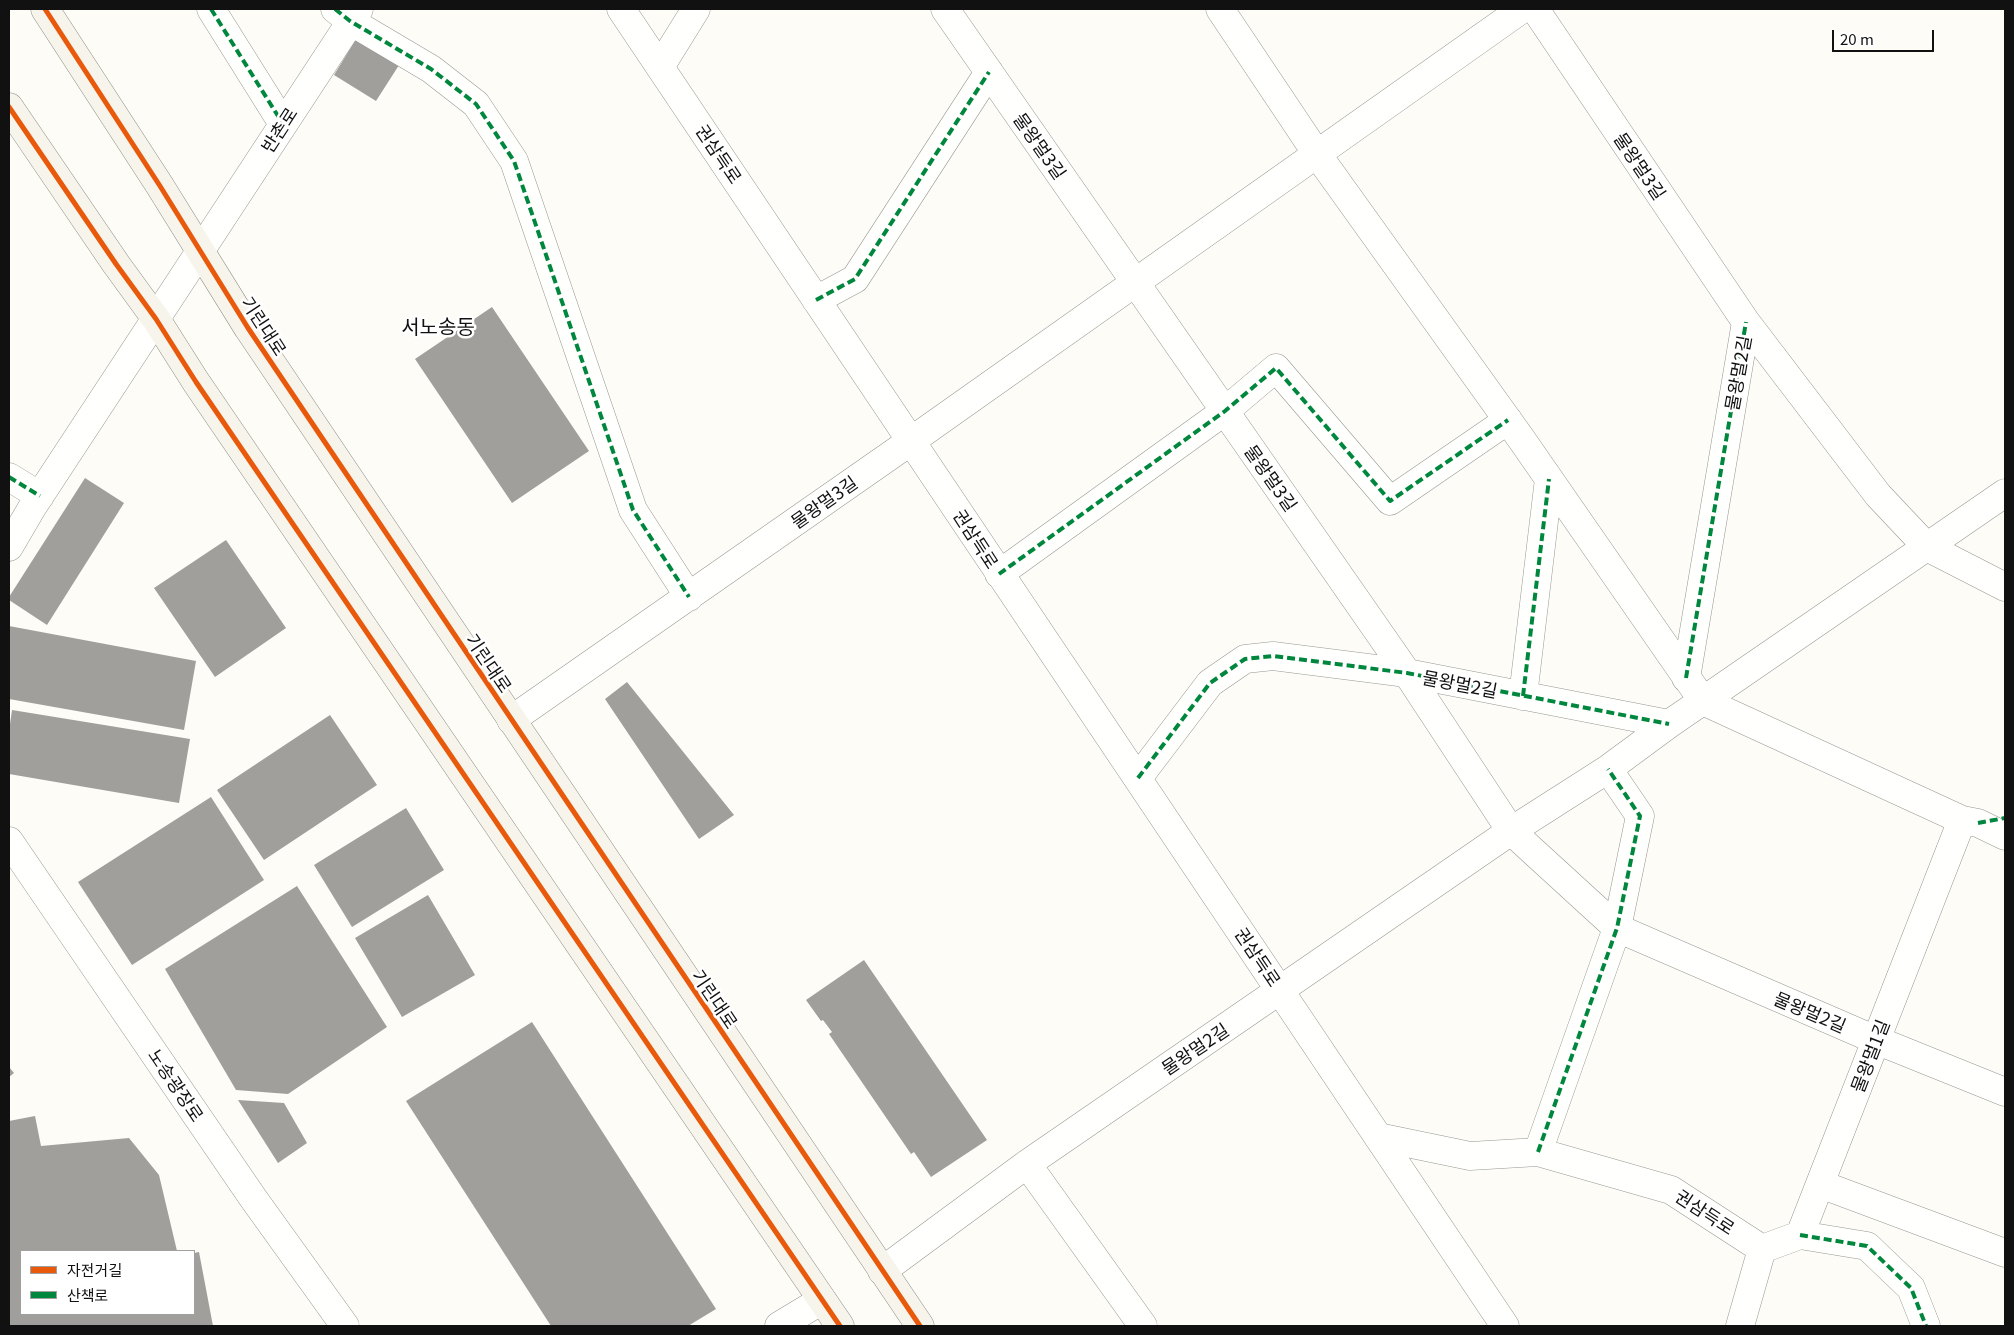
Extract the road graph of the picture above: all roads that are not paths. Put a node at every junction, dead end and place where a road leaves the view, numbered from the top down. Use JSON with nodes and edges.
{"nodes":[{"id":1,"x":45,"y":9,"type":"edge"},
{"id":2,"x":212,"y":9,"type":"edge"},
{"id":3,"x":621,"y":9,"type":"edge"},
{"id":4,"x":696,"y":9,"type":"edge"},
{"id":5,"x":945,"y":9,"type":"edge"},
{"id":6,"x":1220,"y":9,"type":"edge"},
{"id":7,"x":1522,"y":9,"type":"edge"},
{"id":8,"x":1535,"y":9,"type":"edge"},
{"id":9,"x":348,"y":13,"type":"edge"},
{"id":10,"x":660,"y":67,"type":"junction"},
{"id":11,"x":989,"y":72,"type":"junction"},
{"id":12,"x":9,"y":107,"type":"edge"},
{"id":13,"x":283,"y":124,"type":"junction"},
{"id":14,"x":1317,"y":154,"type":"junction"},
{"id":15,"x":200,"y":252,"type":"junction"},
{"id":16,"x":1135,"y":282,"type":"junction"},
{"id":17,"x":816,"y":300,"type":"junction"},
{"id":18,"x":156,"y":320,"type":"junction"},
{"id":19,"x":1746,"y":322,"type":"junction"},
{"id":20,"x":1225,"y":411,"type":"junction"},
{"id":21,"x":1515,"y":430,"type":"junction"},
{"id":22,"x":911,"y":441,"type":"junction"},
{"id":23,"x":9,"y":477,"type":"edge"},
{"id":24,"x":1549,"y":479,"type":"junction"},
{"id":25,"x":2005,"y":494,"type":"edge"},
{"id":26,"x":40,"y":496,"type":"junction"},
{"id":27,"x":9,"y":547,"type":"edge"},
{"id":28,"x":1927,"y":547,"type":"junction"},
{"id":29,"x":999,"y":574,"type":"junction"},
{"id":30,"x":2005,"y":587,"type":"edge"},
{"id":31,"x":690,"y":597,"type":"junction"},
{"id":32,"x":1407,"y":673,"type":"junction"},
{"id":33,"x":1686,"y":678,"type":"junction"},
{"id":34,"x":1523,"y":696,"type":"junction"},
{"id":35,"x":1703,"y":701,"type":"junction"},
{"id":36,"x":511,"y":720,"type":"junction"},
{"id":37,"x":1669,"y":724,"type":"junction"},
{"id":38,"x":1608,"y":769,"type":"junction"},
{"id":39,"x":1138,"y":778,"type":"junction"},
{"id":40,"x":2005,"y":818,"type":"edge"},
{"id":41,"x":1970,"y":822,"type":"junction"},
{"id":42,"x":1511,"y":831,"type":"junction"},
{"id":43,"x":2005,"y":836,"type":"edge"},
{"id":44,"x":9,"y":841,"type":"edge"},
{"id":45,"x":1617,"y":928,"type":"junction"},
{"id":46,"x":1280,"y":990,"type":"junction"},
{"id":47,"x":1876,"y":1040,"type":"junction"},
{"id":48,"x":2005,"y":1092,"type":"edge"},
{"id":49,"x":1378,"y":1137,"type":"junction"},
{"id":50,"x":1538,"y":1152,"type":"junction"},
{"id":51,"x":1027,"y":1164,"type":"junction"},
{"id":52,"x":1820,"y":1184,"type":"junction"},
{"id":53,"x":1800,"y":1235,"type":"junction"},
{"id":54,"x":1762,"y":1249,"type":"junction"},
{"id":55,"x":2005,"y":1253,"type":"edge"},
{"id":56,"x":882,"y":1271,"type":"junction"},
{"id":57,"x":822,"y":1300,"type":"junction"},
{"id":58,"x":345,"y":1326,"type":"edge"},
{"id":59,"x":779,"y":1326,"type":"edge"},
{"id":60,"x":840,"y":1326,"type":"edge"},
{"id":61,"x":920,"y":1326,"type":"edge"},
{"id":62,"x":1143,"y":1326,"type":"edge"},
{"id":63,"x":1506,"y":1326,"type":"edge"},
{"id":64,"x":1740,"y":1326,"type":"edge"},
{"id":65,"x":1926,"y":1326,"type":"edge"}],
"edges":[{"from":1,"to":15,"type":"street","name":"기린대로"},
{"from":2,"to":13,"type":"street"},
{"from":3,"to":10,"type":"street","name":"권삼득로"},
{"from":4,"to":10,"type":"street"},
{"from":5,"to":11,"type":"street","name":"물왕멀3길"},
{"from":6,"to":14,"type":"street"},
{"from":7,"to":14,"type":"street","name":"물왕멀3길"},
{"from":8,"to":19,"type":"street","name":"물왕멀3길"},
{"from":9,"to":13,"type":"street","name":"반촌로"},
{"from":9,"to":31,"type":"street"},
{"from":10,"to":17,"type":"street","name":"권삼득로"},
{"from":11,"to":16,"type":"street","name":"물왕멀3길"},
{"from":11,"to":17,"type":"street"},
{"from":12,"to":18,"type":"street"},
{"from":13,"to":15,"type":"street","name":"반촌로"},
{"from":14,"to":16,"type":"street","name":"물왕멀3길"},
{"from":14,"to":21,"type":"street"},
{"from":15,"to":18,"type":"street"},
{"from":15,"to":36,"type":"street","name":"기린대로"},
{"from":16,"to":20,"type":"street","name":"물왕멀3길"},
{"from":16,"to":22,"type":"street","name":"물왕멀3길"},
{"from":17,"to":22,"type":"street","name":"권삼득로"},
{"from":18,"to":26,"type":"street"},
{"from":18,"to":57,"type":"street"},
{"from":19,"to":28,"type":"street","name":"물왕멀2길"},
{"from":19,"to":33,"type":"street","name":"물왕멀2길"},
{"from":20,"to":21,"type":"street"},
{"from":20,"to":29,"type":"street"},
{"from":20,"to":32,"type":"street","name":"물왕멀3길"},
{"from":21,"to":24,"type":"street"},
{"from":22,"to":29,"type":"street","name":"권삼득로"},
{"from":22,"to":31,"type":"street","name":"물왕멀3길"},
{"from":23,"to":26,"type":"street"},
{"from":24,"to":33,"type":"street"},
{"from":24,"to":34,"type":"street"},
{"from":25,"to":28,"type":"street","name":"물왕멀2길"},
{"from":26,"to":27,"type":"street"},
{"from":28,"to":30,"type":"street","name":"물왕멀2길"},
{"from":28,"to":35,"type":"street","name":"물왕멀2길"},
{"from":29,"to":39,"type":"street","name":"권삼득로"},
{"from":31,"to":36,"type":"street","name":"물왕멀3길"},
{"from":32,"to":34,"type":"street","name":"물왕멀2길"},
{"from":32,"to":39,"type":"street"},
{"from":32,"to":42,"type":"street","name":"물왕멀2길"},
{"from":33,"to":35,"type":"street"},
{"from":34,"to":37,"type":"street","name":"물왕멀2길"},
{"from":35,"to":37,"type":"street","name":"물왕멀2길"},
{"from":35,"to":41,"type":"street"},
{"from":36,"to":56,"type":"street","name":"기린대로"},
{"from":37,"to":38,"type":"street","name":"물왕멀2길"},
{"from":38,"to":42,"type":"street","name":"물왕멀2길"},
{"from":38,"to":45,"type":"street"},
{"from":39,"to":46,"type":"street","name":"권삼득로"},
{"from":40,"to":41,"type":"street"},
{"from":41,"to":43,"type":"street"},
{"from":41,"to":47,"type":"street","name":"물왕멀1길"},
{"from":42,"to":45,"type":"street","name":"물왕멀2길"},
{"from":42,"to":46,"type":"street","name":"물왕멀2길"},
{"from":44,"to":58,"type":"street","name":"노송광장로"},
{"from":45,"to":47,"type":"street","name":"물왕멀2길"},
{"from":45,"to":50,"type":"street"},
{"from":46,"to":49,"type":"street","name":"권삼득로"},
{"from":46,"to":51,"type":"street","name":"물왕멀2길"},
{"from":47,"to":48,"type":"street","name":"물왕멀2길"},
{"from":47,"to":52,"type":"street","name":"물왕멀1길"},
{"from":49,"to":50,"type":"street","name":"권삼득로"},
{"from":49,"to":63,"type":"street","name":"권삼득로"},
{"from":50,"to":54,"type":"street","name":"권삼득로"},
{"from":51,"to":56,"type":"street","name":"물왕멀2길"},
{"from":51,"to":62,"type":"street"},
{"from":52,"to":53,"type":"street","name":"물왕멀1길"},
{"from":52,"to":55,"type":"street"},
{"from":53,"to":54,"type":"street"},
{"from":53,"to":65,"type":"street"},
{"from":54,"to":64,"type":"street"},
{"from":56,"to":61,"type":"street","name":"기린대로"},
{"from":57,"to":59,"type":"street"},
{"from":57,"to":60,"type":"street"}]}
